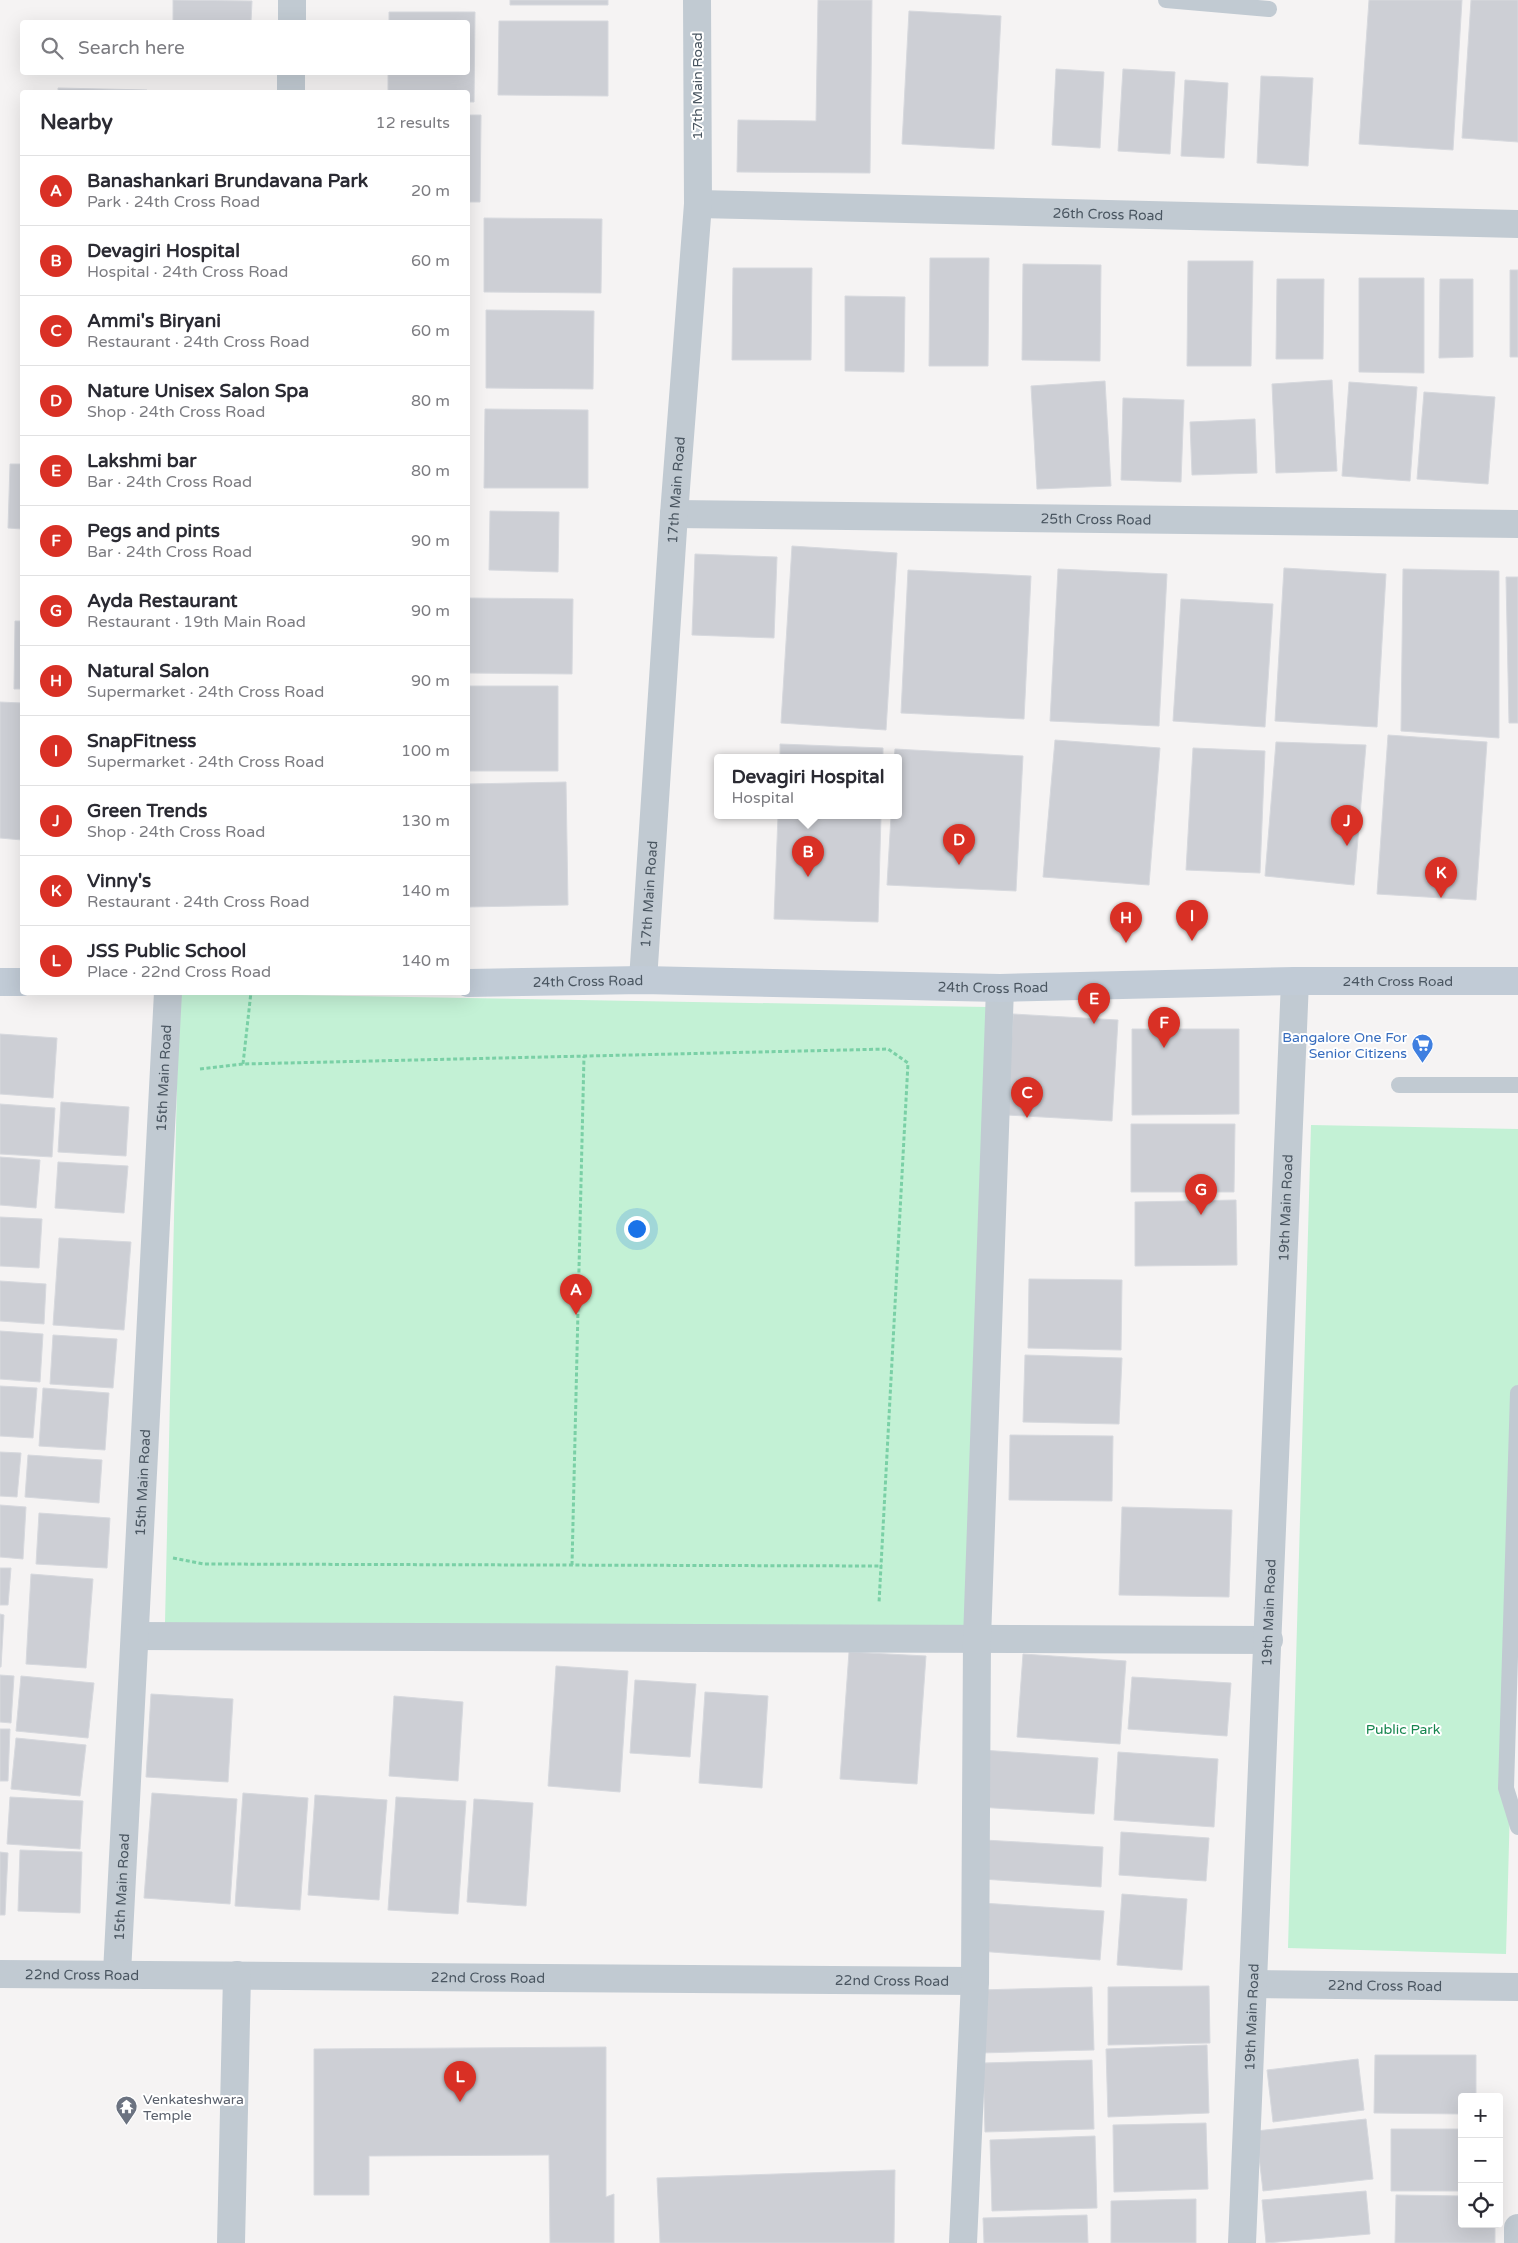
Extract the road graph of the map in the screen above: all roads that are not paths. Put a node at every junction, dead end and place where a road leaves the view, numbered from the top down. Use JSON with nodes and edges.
{"nodes":[{"id":1,"x":292,"y":0,"type":"edge"},
{"id":2,"x":697,"y":0,"type":"edge"},
{"id":3,"x":1166,"y":0,"type":"edge"},
{"id":4,"x":1269,"y":9,"type":"dead end"},
{"id":5,"x":292,"y":20,"type":"edge"},
{"id":6,"x":291,"y":75,"type":"edge"},
{"id":7,"x":291,"y":90,"type":"edge"},
{"id":8,"x":698,"y":204,"type":"junction"},
{"id":9,"x":1518,"y":224,"type":"edge"},
{"id":10,"x":674,"y":514,"type":"junction"},
{"id":11,"x":1518,"y":524,"type":"edge"},
{"id":12,"x":643,"y":980,"type":"junction"},
{"id":13,"x":1295,"y":981,"type":"junction"},
{"id":14,"x":1518,"y":981,"type":"edge"},
{"id":15,"x":0,"y":982,"type":"edge"},
{"id":16,"x":20,"y":982,"type":"edge"},
{"id":17,"x":470,"y":982,"type":"edge"},
{"id":18,"x":1000,"y":988,"type":"junction"},
{"id":19,"x":168,"y":995,"type":"edge"},
{"id":20,"x":1399,"y":1085,"type":"dead end"},
{"id":21,"x":1518,"y":1085,"type":"edge"},
{"id":22,"x":1518,"y":1393,"type":"edge"},
{"id":23,"x":135,"y":1636,"type":"junction"},
{"id":24,"x":977,"y":1639,"type":"junction"},
{"id":25,"x":1269,"y":1640,"type":"junction"},
{"id":26,"x":1512,"y":1788,"type":"edge"},
{"id":27,"x":1518,"y":1827,"type":"edge"},
{"id":28,"x":117,"y":1973,"type":"junction"},
{"id":29,"x":0,"y":1974,"type":"edge"},
{"id":30,"x":237,"y":1975,"type":"junction"},
{"id":31,"x":975,"y":1981,"type":"junction"},
{"id":32,"x":1253,"y":1984,"type":"junction"},
{"id":33,"x":1518,"y":1987,"type":"edge"},
{"id":34,"x":1518,"y":2228,"type":"edge"},
{"id":35,"x":231,"y":2243,"type":"edge"},
{"id":36,"x":963,"y":2243,"type":"edge"},
{"id":37,"x":1242,"y":2243,"type":"edge"},
{"id":38,"x":1518,"y":2243,"type":"edge"}],
"edges":[{"from":1,"to":5,"type":"street"},
{"from":2,"to":8,"type":"street","name":"17th Main Road"},
{"from":3,"to":4,"type":"lane"},
{"from":6,"to":7,"type":"street"},
{"from":8,"to":9,"type":"street","name":"26th Cross Road"},
{"from":8,"to":10,"type":"street","name":"17th Main Road"},
{"from":10,"to":11,"type":"street","name":"25th Cross Road"},
{"from":10,"to":12,"type":"street","name":"17th Main Road"},
{"from":12,"to":17,"type":"street","name":"24th Cross Road"},
{"from":12,"to":18,"type":"street","name":"24th Cross Road"},
{"from":13,"to":14,"type":"street","name":"24th Cross Road"},
{"from":13,"to":18,"type":"street","name":"24th Cross Road"},
{"from":13,"to":25,"type":"street","name":"19th Main Road"},
{"from":15,"to":16,"type":"street"},
{"from":18,"to":24,"type":"street"},
{"from":19,"to":23,"type":"street","name":"15th Main Road"},
{"from":20,"to":21,"type":"lane"},
{"from":22,"to":26,"type":"lane"},
{"from":23,"to":24,"type":"street"},
{"from":23,"to":28,"type":"street","name":"15th Main Road"},
{"from":24,"to":25,"type":"street"},
{"from":24,"to":31,"type":"street"},
{"from":25,"to":32,"type":"street","name":"19th Main Road"},
{"from":26,"to":27,"type":"lane"},
{"from":28,"to":29,"type":"street","name":"22nd Cross Road"},
{"from":28,"to":30,"type":"street","name":"22nd Cross Road"},
{"from":30,"to":31,"type":"street","name":"22nd Cross Road"},
{"from":30,"to":35,"type":"street"},
{"from":31,"to":36,"type":"street"},
{"from":32,"to":33,"type":"street","name":"22nd Cross Road"},
{"from":32,"to":37,"type":"street","name":"19th Main Road"},
{"from":34,"to":38,"type":"street"}]}
